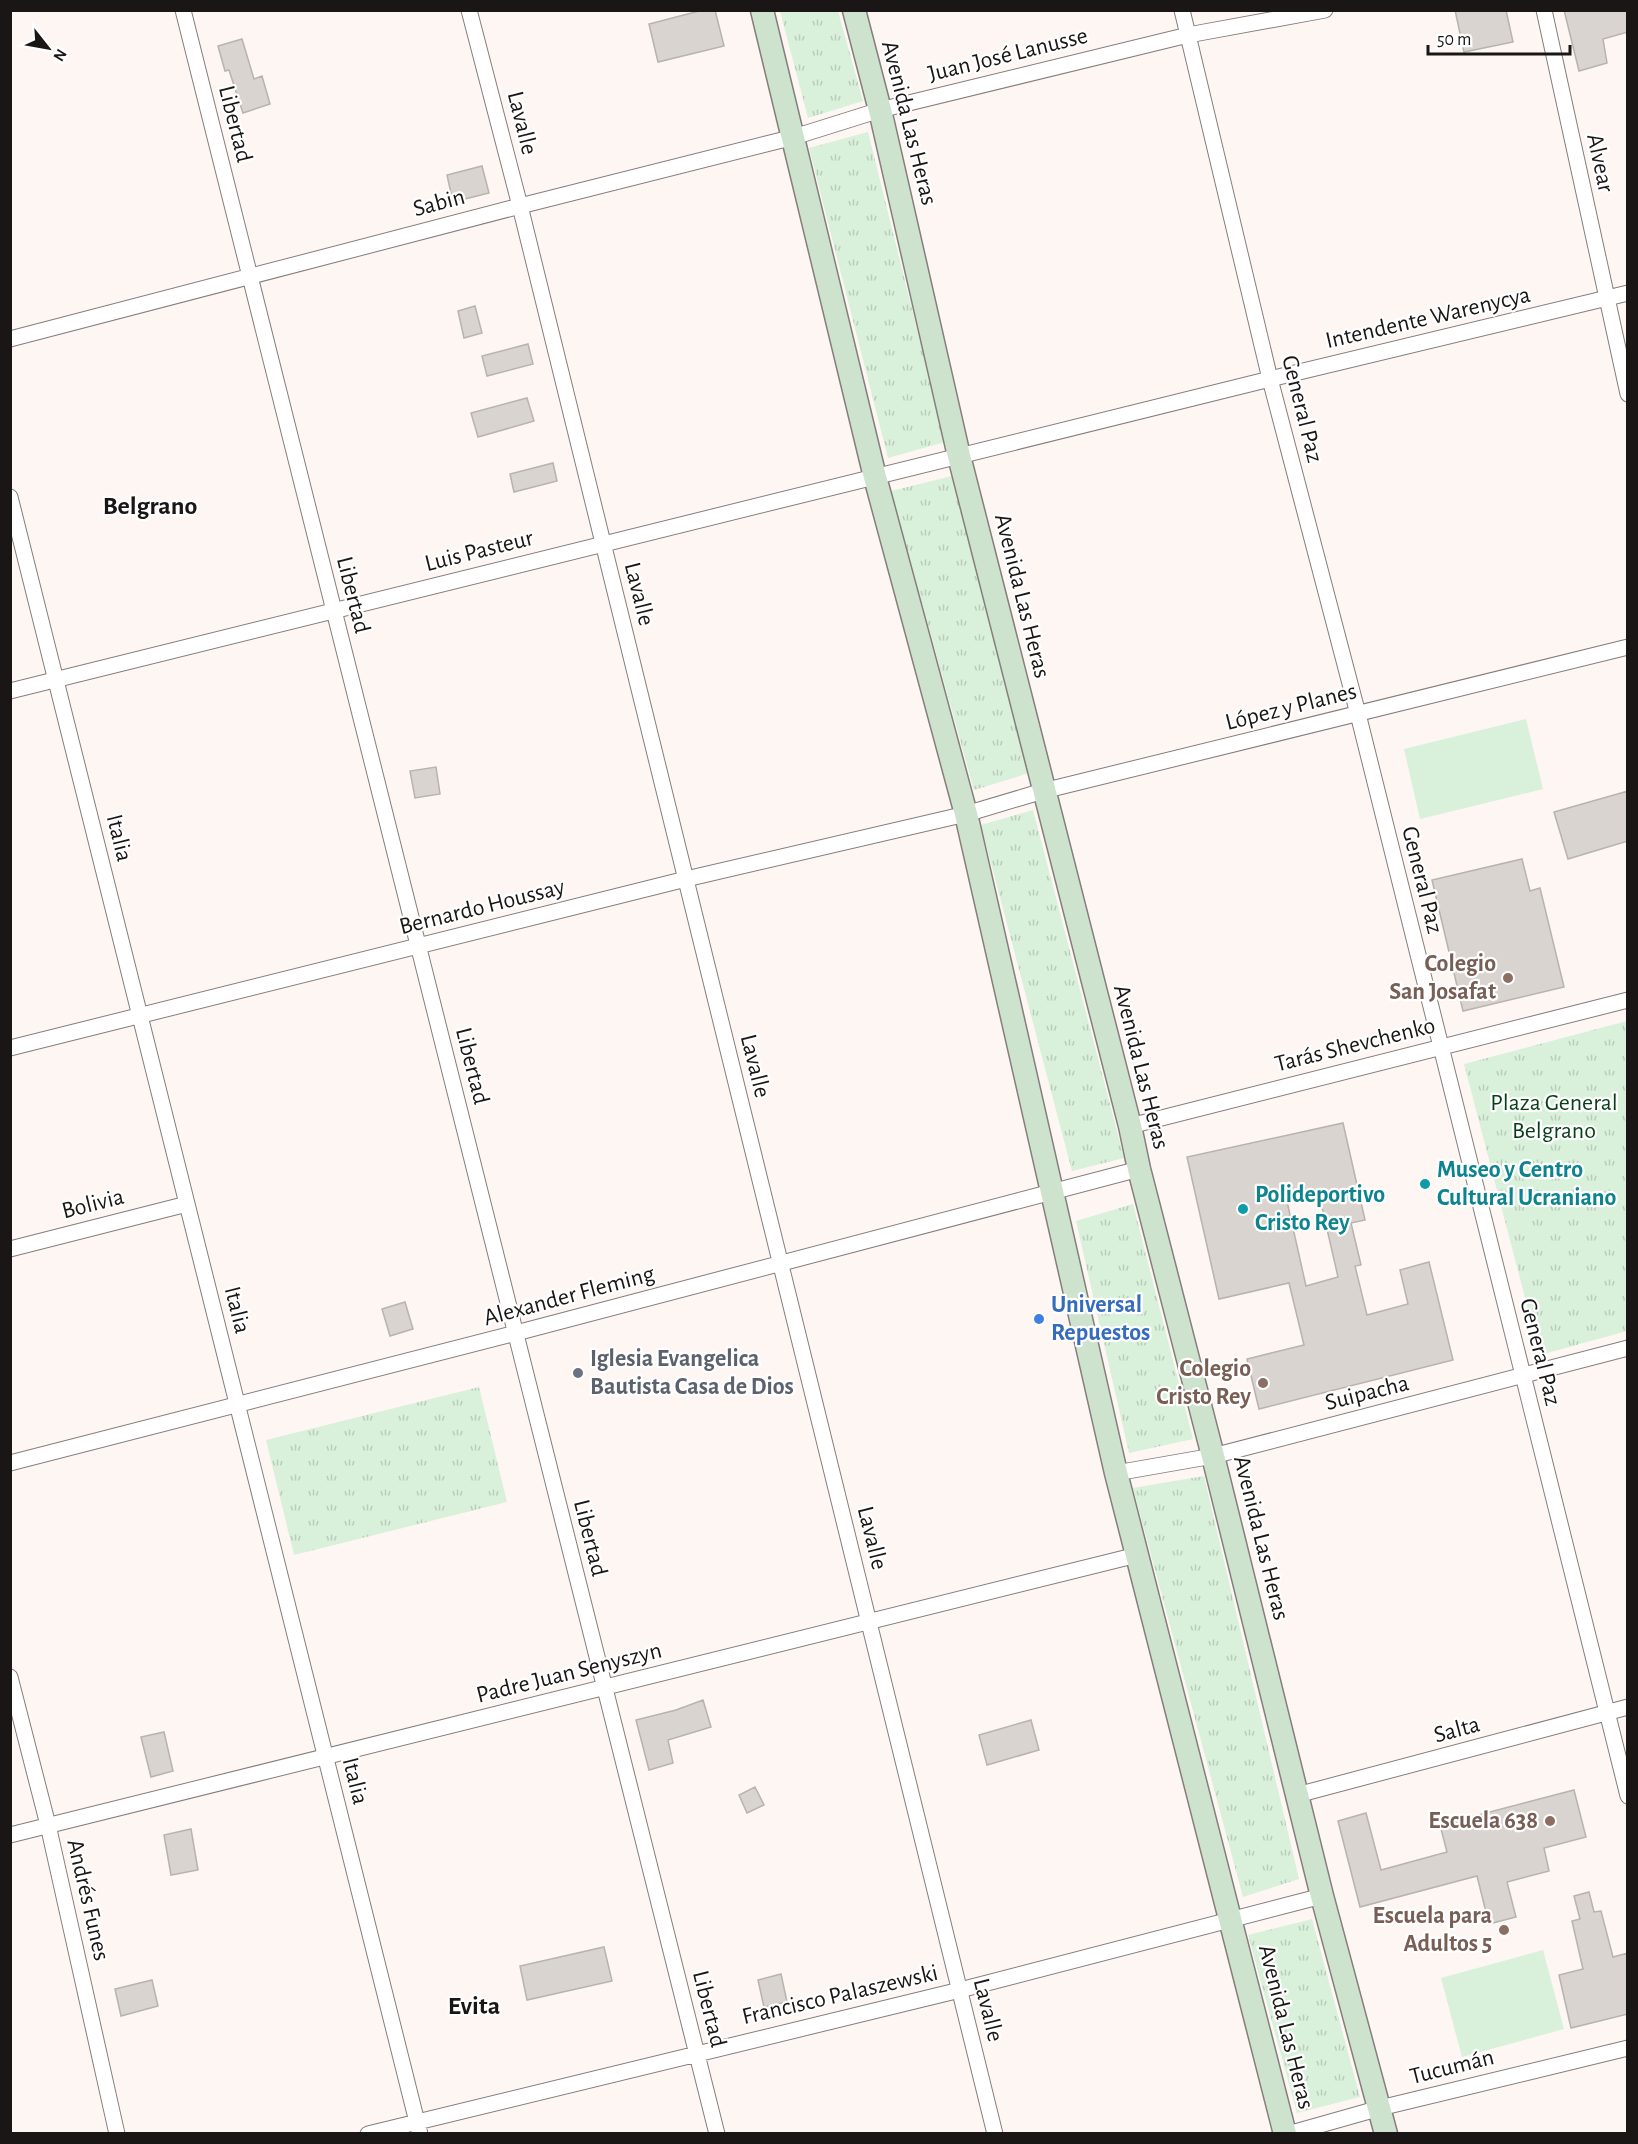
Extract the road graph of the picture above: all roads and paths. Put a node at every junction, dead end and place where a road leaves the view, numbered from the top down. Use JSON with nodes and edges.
{"nodes":[{"id":1,"x":183,"y":10,"type":"edge"},
{"id":2,"x":469,"y":10,"type":"edge"},
{"id":3,"x":762,"y":10,"type":"edge"},
{"id":4,"x":854,"y":10,"type":"edge"},
{"id":5,"x":1182,"y":10,"type":"edge"},
{"id":6,"x":1325,"y":10,"type":"edge"},
{"id":7,"x":1544,"y":10,"type":"edge"},
{"id":8,"x":1188,"y":35,"type":"junction"},
{"id":9,"x":879,"y":110,"type":"junction"},
{"id":10,"x":794,"y":137,"type":"junction"},
{"id":11,"x":520,"y":206,"type":"junction"},
{"id":12,"x":250,"y":276,"type":"junction"},
{"id":13,"x":1628,"y":293,"type":"edge"},
{"id":14,"x":1606,"y":299,"type":"junction"},
{"id":15,"x":10,"y":339,"type":"edge"},
{"id":16,"x":1270,"y":379,"type":"junction"},
{"id":17,"x":1628,"y":394,"type":"edge"},
{"id":18,"x":959,"y":456,"type":"junction"},
{"id":19,"x":875,"y":477,"type":"junction"},
{"id":20,"x":10,"y":497,"type":"edge"},
{"id":21,"x":603,"y":543,"type":"junction"},
{"id":22,"x":334,"y":610,"type":"junction"},
{"id":23,"x":1628,"y":647,"type":"edge"},
{"id":24,"x":56,"y":680,"type":"junction"},
{"id":25,"x":10,"y":691,"type":"edge"},
{"id":26,"x":1358,"y":714,"type":"junction"},
{"id":27,"x":1043,"y":791,"type":"junction"},
{"id":28,"x":966,"y":814,"type":"junction"},
{"id":29,"x":686,"y":879,"type":"junction"},
{"id":30,"x":419,"y":946,"type":"junction"},
{"id":31,"x":1628,"y":1000,"type":"edge"},
{"id":32,"x":141,"y":1016,"type":"junction"},
{"id":33,"x":1440,"y":1046,"type":"junction"},
{"id":34,"x":10,"y":1048,"type":"edge"},
{"id":35,"x":1130,"y":1126,"type":"junction"},
{"id":36,"x":1139,"y":1169,"type":"junction"},
{"id":37,"x":1054,"y":1192,"type":"junction"},
{"id":38,"x":188,"y":1204,"type":"junction"},
{"id":39,"x":10,"y":1249,"type":"edge"},
{"id":40,"x":781,"y":1264,"type":"junction"},
{"id":41,"x":516,"y":1333,"type":"junction"},
{"id":42,"x":1628,"y":1348,"type":"edge"},
{"id":43,"x":1522,"y":1377,"type":"junction"},
{"id":44,"x":238,"y":1404,"type":"junction"},
{"id":45,"x":1213,"y":1456,"type":"junction"},
{"id":46,"x":10,"y":1463,"type":"edge"},
{"id":47,"x":1116,"y":1473,"type":"junction"},
{"id":48,"x":1137,"y":1555,"type":"junction"},
{"id":49,"x":869,"y":1622,"type":"junction"},
{"id":50,"x":10,"y":1677,"type":"edge"},
{"id":51,"x":605,"y":1687,"type":"junction"},
{"id":52,"x":1628,"y":1707,"type":"edge"},
{"id":53,"x":1606,"y":1713,"type":"junction"},
{"id":54,"x":326,"y":1756,"type":"junction"},
{"id":55,"x":1297,"y":1795,"type":"junction"},
{"id":56,"x":1628,"y":1796,"type":"edge"},
{"id":57,"x":48,"y":1825,"type":"junction"},
{"id":58,"x":10,"y":1835,"type":"edge"},
{"id":59,"x":1322,"y":1896,"type":"junction"},
{"id":60,"x":1230,"y":1918,"type":"junction"},
{"id":61,"x":960,"y":1990,"type":"junction"},
{"id":62,"x":1628,"y":2048,"type":"edge"},
{"id":63,"x":696,"y":2052,"type":"junction"},
{"id":64,"x":1380,"y":2108,"type":"junction"},
{"id":65,"x":419,"y":2127,"type":"edge"},
{"id":66,"x":117,"y":2133,"type":"edge"},
{"id":67,"x":368,"y":2133,"type":"edge"},
{"id":68,"x":717,"y":2133,"type":"edge"},
{"id":69,"x":995,"y":2133,"type":"edge"},
{"id":70,"x":1287,"y":2133,"type":"edge"},
{"id":71,"x":1386,"y":2133,"type":"edge"}],
"edges":[{"from":1,"to":12,"type":"street","name":"Libertad"},
{"from":2,"to":11,"type":"street","name":"Lavalle"},
{"from":3,"to":10,"type":"main road","name":"Avenida Las Heras"},
{"from":4,"to":9,"type":"main road","name":"Avenida Las Heras"},
{"from":5,"to":8,"type":"street","name":"General Paz"},
{"from":6,"to":8,"type":"street","name":"Juan José Lanusse"},
{"from":7,"to":14,"type":"street","name":"Alvear"},
{"from":8,"to":9,"type":"street","name":"Juan José Lanusse"},
{"from":8,"to":16,"type":"street","name":"General Paz"},
{"from":9,"to":10,"type":"street","name":"Sabin"},
{"from":9,"to":18,"type":"main road","name":"Avenida Las Heras"},
{"from":10,"to":11,"type":"street","name":"Sabin"},
{"from":10,"to":19,"type":"main road","name":"Avenida Las Heras"},
{"from":11,"to":12,"type":"street","name":"Sabin"},
{"from":11,"to":21,"type":"street","name":"Lavalle"},
{"from":12,"to":15,"type":"street","name":"Sabin"},
{"from":12,"to":22,"type":"street","name":"Libertad"},
{"from":13,"to":14,"type":"street","name":"Intendente Warenycya"},
{"from":14,"to":16,"type":"street","name":"Intendente Warenycya"},
{"from":14,"to":17,"type":"street","name":"Alvear"},
{"from":16,"to":18,"type":"street","name":"Intendente Warenycya"},
{"from":16,"to":26,"type":"street","name":"General Paz"},
{"from":18,"to":19,"type":"street","name":"Luis Pasteur"},
{"from":18,"to":27,"type":"main road","name":"Avenida Las Heras"},
{"from":19,"to":21,"type":"street","name":"Luis Pasteur"},
{"from":19,"to":28,"type":"main road","name":"Avenida Las Heras"},
{"from":20,"to":24,"type":"street","name":"Italia"},
{"from":21,"to":22,"type":"street","name":"Luis Pasteur"},
{"from":21,"to":29,"type":"street","name":"Lavalle"},
{"from":22,"to":24,"type":"street","name":"Luis Pasteur"},
{"from":22,"to":30,"type":"street","name":"Libertad"},
{"from":23,"to":26,"type":"street","name":"López y Planes"},
{"from":24,"to":25,"type":"street","name":"Luis Pasteur"},
{"from":24,"to":32,"type":"street","name":"Italia"},
{"from":26,"to":27,"type":"street","name":"López y Planes"},
{"from":26,"to":33,"type":"street","name":"General Paz"},
{"from":27,"to":28,"type":"street","name":"López y Planes"},
{"from":27,"to":35,"type":"main road","name":"Avenida Las Heras"},
{"from":28,"to":29,"type":"street","name":"Bernardo Houssay"},
{"from":28,"to":37,"type":"main road","name":"Avenida Las Heras"},
{"from":29,"to":30,"type":"street","name":"Bernardo Houssay"},
{"from":29,"to":40,"type":"street","name":"Lavalle"},
{"from":30,"to":32,"type":"street","name":"Bernardo Houssay"},
{"from":30,"to":41,"type":"street","name":"Libertad"},
{"from":31,"to":33,"type":"street","name":"Tarás Shevchenko"},
{"from":32,"to":34,"type":"street","name":"Bernardo Houssay"},
{"from":32,"to":38,"type":"street","name":"Italia"},
{"from":33,"to":35,"type":"street","name":"Tarás Shevchenko"},
{"from":33,"to":43,"type":"street","name":"General Paz"},
{"from":35,"to":36,"type":"main road","name":"Avenida Las Heras"},
{"from":36,"to":37,"type":"street","name":"Alexander Fleming"},
{"from":36,"to":45,"type":"main road","name":"Avenida Las Heras"},
{"from":37,"to":40,"type":"street","name":"Alexander Fleming"},
{"from":37,"to":47,"type":"main road","name":"Avenida Las Heras"},
{"from":38,"to":39,"type":"street","name":"Bolivia"},
{"from":38,"to":44,"type":"street","name":"Italia"},
{"from":40,"to":41,"type":"street","name":"Alexander Fleming"},
{"from":40,"to":49,"type":"street","name":"Lavalle"},
{"from":41,"to":44,"type":"street","name":"Alexander Fleming"},
{"from":41,"to":51,"type":"street","name":"Libertad"},
{"from":42,"to":43,"type":"street","name":"Suipacha"},
{"from":43,"to":45,"type":"street","name":"Suipacha"},
{"from":43,"to":53,"type":"street","name":"General Paz"},
{"from":44,"to":46,"type":"street","name":"Alexander Fleming"},
{"from":44,"to":54,"type":"street","name":"Italia"},
{"from":45,"to":47,"type":"street","name":"Suipacha"},
{"from":45,"to":55,"type":"main road","name":"Avenida Las Heras"},
{"from":47,"to":48,"type":"main road","name":"Avenida Las Heras"},
{"from":48,"to":49,"type":"street","name":"Padre Juan Senyszyn"},
{"from":48,"to":60,"type":"main road","name":"Avenida Las Heras"},
{"from":49,"to":51,"type":"street","name":"Padre Juan Senyszyn"},
{"from":49,"to":61,"type":"street","name":"Lavalle"},
{"from":50,"to":57,"type":"street","name":"Andrés Funes"},
{"from":51,"to":54,"type":"street","name":"Padre Juan Senyszyn"},
{"from":51,"to":63,"type":"street","name":"Libertad"},
{"from":52,"to":53,"type":"street","name":"Salta"},
{"from":53,"to":55,"type":"street","name":"Salta"},
{"from":53,"to":56,"type":"street","name":"General Paz"},
{"from":54,"to":57,"type":"street","name":"Padre Juan Senyszyn"},
{"from":54,"to":65,"type":"street","name":"Italia"},
{"from":55,"to":59,"type":"main road","name":"Avenida Las Heras"},
{"from":57,"to":58,"type":"street","name":"Padre Juan Senyszyn"},
{"from":57,"to":66,"type":"street","name":"Andrés Funes"},
{"from":59,"to":60,"type":"street","name":"Francisco Palaszewski"},
{"from":59,"to":64,"type":"main road","name":"Avenida Las Heras"},
{"from":60,"to":61,"type":"street","name":"Francisco Palaszewski"},
{"from":60,"to":70,"type":"main road","name":"Avenida Las Heras"},
{"from":61,"to":63,"type":"street","name":"Francisco Palaszewski"},
{"from":61,"to":69,"type":"street","name":"Lavalle"},
{"from":62,"to":64,"type":"street","name":"Tucumán"},
{"from":63,"to":65,"type":"street","name":"Francisco Palaszewski"},
{"from":63,"to":68,"type":"street","name":"Libertad"},
{"from":64,"to":70,"type":"street","name":"Tucumán"},
{"from":64,"to":71,"type":"main road","name":"Avenida Las Heras"},
{"from":65,"to":67,"type":"street","name":"Francisco Palaszewski"}]}
